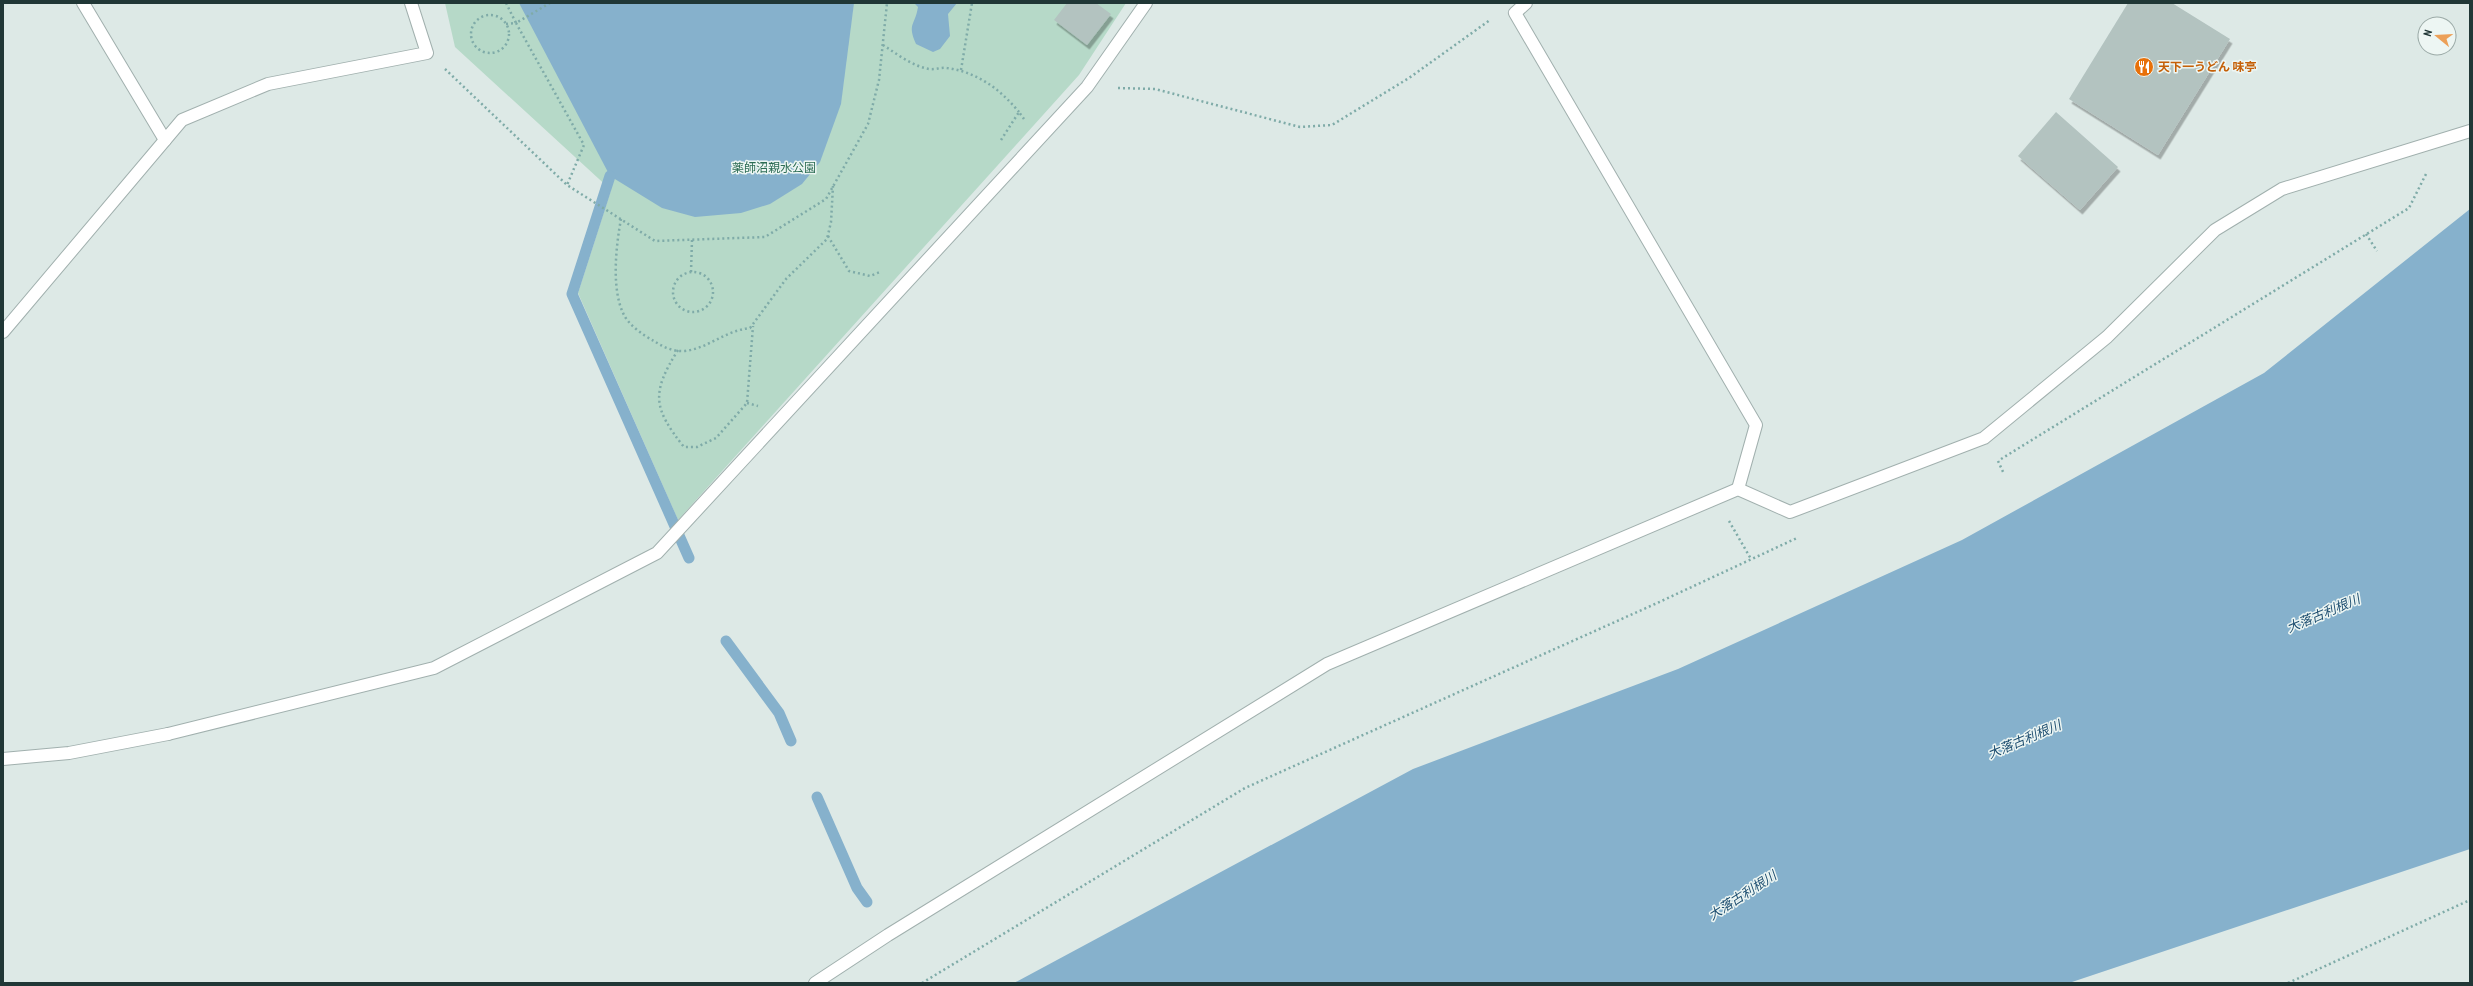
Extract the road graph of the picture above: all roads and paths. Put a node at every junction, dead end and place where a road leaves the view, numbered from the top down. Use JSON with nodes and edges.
{"nodes":[{"id":1,"x":83,"y":3,"type":"edge"},
{"id":2,"x":411,"y":3,"type":"edge"},
{"id":3,"x":506,"y":3,"type":"edge"},
{"id":4,"x":550,"y":3,"type":"edge"},
{"id":5,"x":887,"y":3,"type":"edge"},
{"id":6,"x":972,"y":3,"type":"edge"},
{"id":7,"x":1146,"y":3,"type":"edge"},
{"id":8,"x":1526,"y":3,"type":"edge"},
{"id":9,"x":1515,"y":13,"type":"junction"},
{"id":10,"x":516,"y":23,"type":"junction"},
{"id":11,"x":506,"y":24,"type":"junction"},
{"id":12,"x":883,"y":45,"type":"junction"},
{"id":13,"x":427,"y":53,"type":"junction"},
{"id":14,"x":961,"y":70,"type":"junction"},
{"id":15,"x":1088,"y":87,"type":"junction"},
{"id":16,"x":1018,"y":112,"type":"dead end"},
{"id":17,"x":2470,"y":131,"type":"edge"},
{"id":18,"x":165,"y":140,"type":"junction"},
{"id":19,"x":2429,"y":168,"type":"dead end"},
{"id":20,"x":567,"y":184,"type":"junction"},
{"id":21,"x":833,"y":186,"type":"junction"},
{"id":22,"x":621,"y":219,"type":"junction"},
{"id":23,"x":2366,"y":234,"type":"junction"},
{"id":24,"x":828,"y":236,"type":"junction"},
{"id":25,"x":692,"y":240,"type":"junction"},
{"id":26,"x":2377,"y":251,"type":"dead end"},
{"id":27,"x":883,"y":271,"type":"dead end"},
{"id":28,"x":691,"y":272,"type":"junction"},
{"id":29,"x":753,"y":324,"type":"junction"},
{"id":30,"x":3,"y":332,"type":"edge"},
{"id":31,"x":678,"y":350,"type":"junction"},
{"id":32,"x":1998,"y":462,"type":"junction"},
{"id":33,"x":1990,"y":464,"type":"dead end"},
{"id":34,"x":2004,"y":474,"type":"dead end"},
{"id":35,"x":1738,"y":489,"type":"junction"},
{"id":36,"x":1716,"y":498,"type":"junction"},
{"id":37,"x":1804,"y":535,"type":"dead end"},
{"id":38,"x":1751,"y":559,"type":"junction"},
{"id":39,"x":3,"y":759,"type":"edge"},
{"id":40,"x":2470,"y":900,"type":"edge"},
{"id":41,"x":815,"y":983,"type":"edge"},
{"id":42,"x":922,"y":983,"type":"edge"},
{"id":43,"x":2288,"y":983,"type":"edge"}],
"edges":[{"from":1,"to":18,"type":"street"},
{"from":2,"to":13,"type":"street"},
{"from":3,"to":10,"type":"path"},
{"from":4,"to":10,"type":"path"},
{"from":5,"to":12,"type":"path"},
{"from":6,"to":14,"type":"path"},
{"from":7,"to":15,"type":"street"},
{"from":8,"to":9,"type":"street"},
{"from":9,"to":15,"type":"path"},
{"from":9,"to":35,"type":"street"},
{"from":10,"to":11,"type":"path"},
{"from":10,"to":20,"type":"path"},
{"from":11,"to":11,"type":"path"},
{"from":12,"to":14,"type":"path"},
{"from":12,"to":21,"type":"path"},
{"from":13,"to":18,"type":"street"},
{"from":13,"to":20,"type":"path"},
{"from":14,"to":16,"type":"path"},
{"from":15,"to":39,"type":"street"},
{"from":17,"to":35,"type":"street"},
{"from":18,"to":30,"type":"street"},
{"from":19,"to":23,"type":"path"},
{"from":20,"to":22,"type":"path"},
{"from":21,"to":24,"type":"path"},
{"from":21,"to":25,"type":"path"},
{"from":22,"to":25,"type":"path"},
{"from":22,"to":31,"type":"path"},
{"from":23,"to":26,"type":"path"},
{"from":23,"to":32,"type":"path"},
{"from":24,"to":27,"type":"path"},
{"from":24,"to":29,"type":"path"},
{"from":25,"to":28,"type":"path"},
{"from":28,"to":28,"type":"path"},
{"from":29,"to":31,"type":"path"},
{"from":29,"to":31,"type":"path"},
{"from":32,"to":33,"type":"path"},
{"from":32,"to":34,"type":"path"},
{"from":35,"to":36,"type":"street"},
{"from":36,"to":38,"type":"path"},
{"from":36,"to":41,"type":"street"},
{"from":37,"to":38,"type":"path"},
{"from":38,"to":42,"type":"path"},
{"from":40,"to":43,"type":"path"}]}
